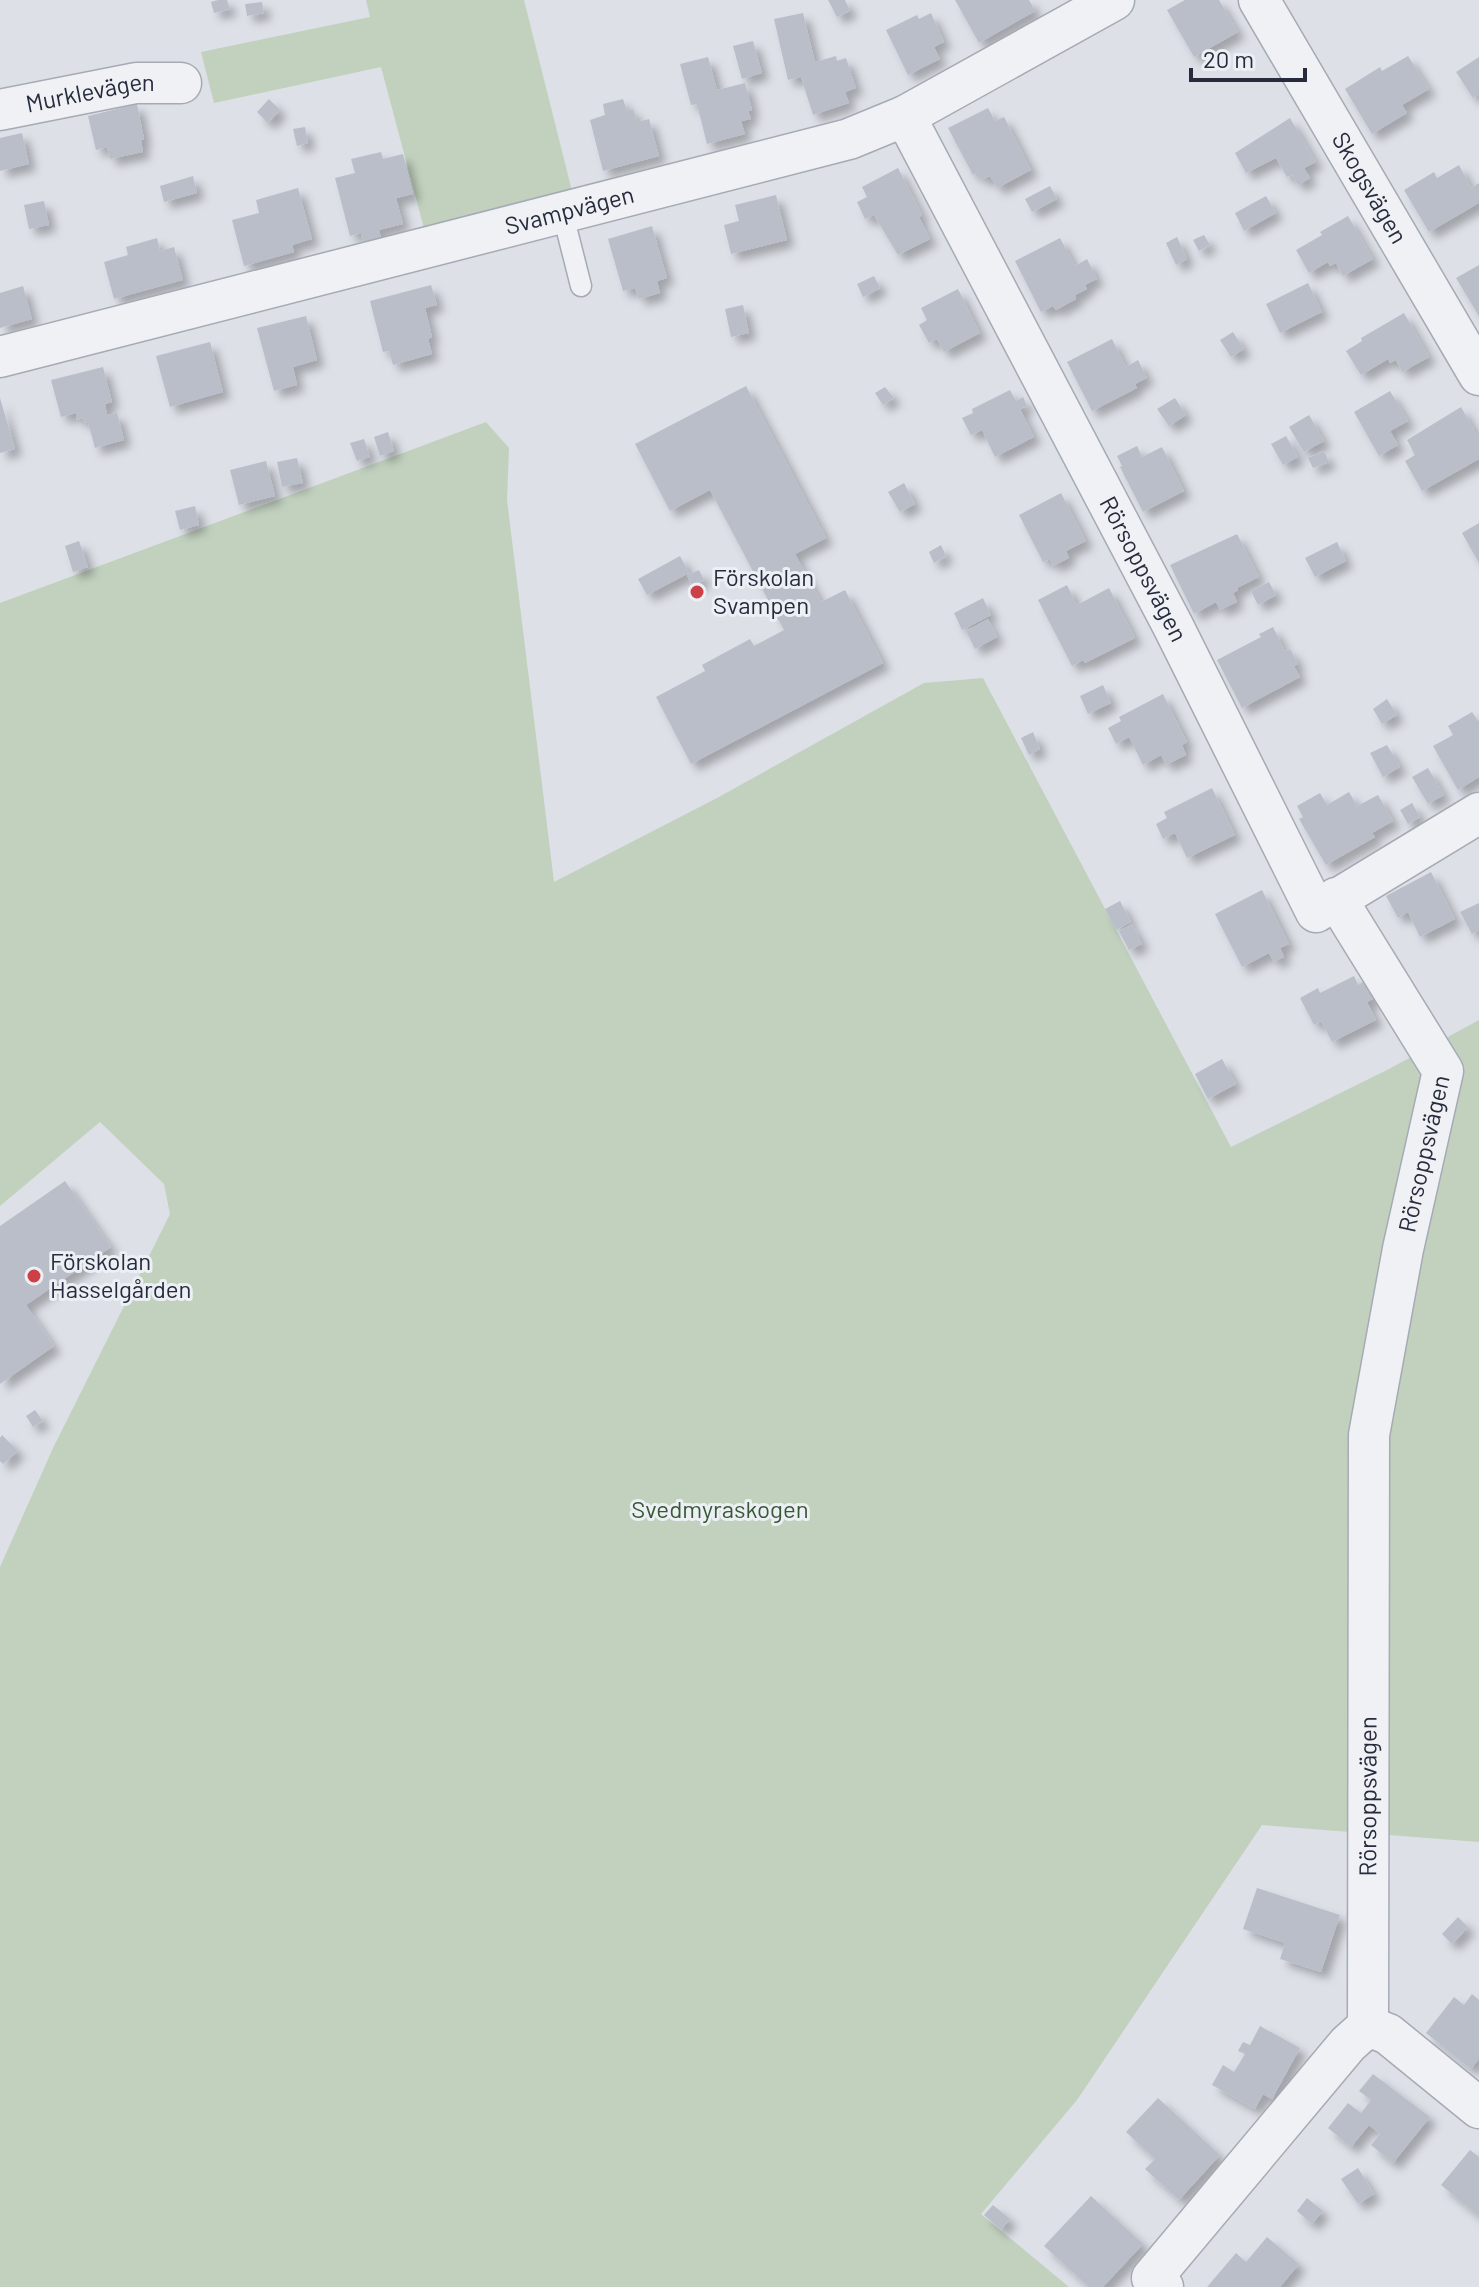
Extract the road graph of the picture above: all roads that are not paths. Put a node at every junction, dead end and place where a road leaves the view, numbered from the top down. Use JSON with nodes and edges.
{"nodes":[{"id":1,"x":1114,"y":0,"type":"edge"},
{"id":2,"x":1259,"y":0,"type":"edge"},
{"id":3,"x":181,"y":83,"type":"dead end"},
{"id":4,"x":0,"y":110,"type":"edge"},
{"id":5,"x":905,"y":116,"type":"junction"},
{"id":6,"x":562,"y":211,"type":"junction"},
{"id":7,"x":581,"y":286,"type":"dead end"},
{"id":8,"x":0,"y":357,"type":"edge"},
{"id":9,"x":1479,"y":375,"type":"edge"},
{"id":10,"x":1479,"y":813,"type":"edge"},
{"id":11,"x":1336,"y":898,"type":"junction"},
{"id":12,"x":1368,"y":2026,"type":"junction"},
{"id":13,"x":1479,"y":2108,"type":"edge"},
{"id":14,"x":1163,"y":2287,"type":"edge"}],
"edges":[{"from":1,"to":5,"type":"street","name":"Svampvägen"},
{"from":2,"to":9,"type":"street","name":"Skogsvägen"},
{"from":3,"to":4,"type":"street","name":"Murklevägen"},
{"from":5,"to":6,"type":"street","name":"Svampvägen"},
{"from":5,"to":11,"type":"street","name":"Rörsoppsvägen"},
{"from":6,"to":7,"type":"lane"},
{"from":6,"to":8,"type":"street","name":"Svampvägen"},
{"from":10,"to":11,"type":"street"},
{"from":11,"to":12,"type":"street","name":"Rörsoppsvägen"},
{"from":12,"to":13,"type":"street"},
{"from":12,"to":14,"type":"street"}]}
